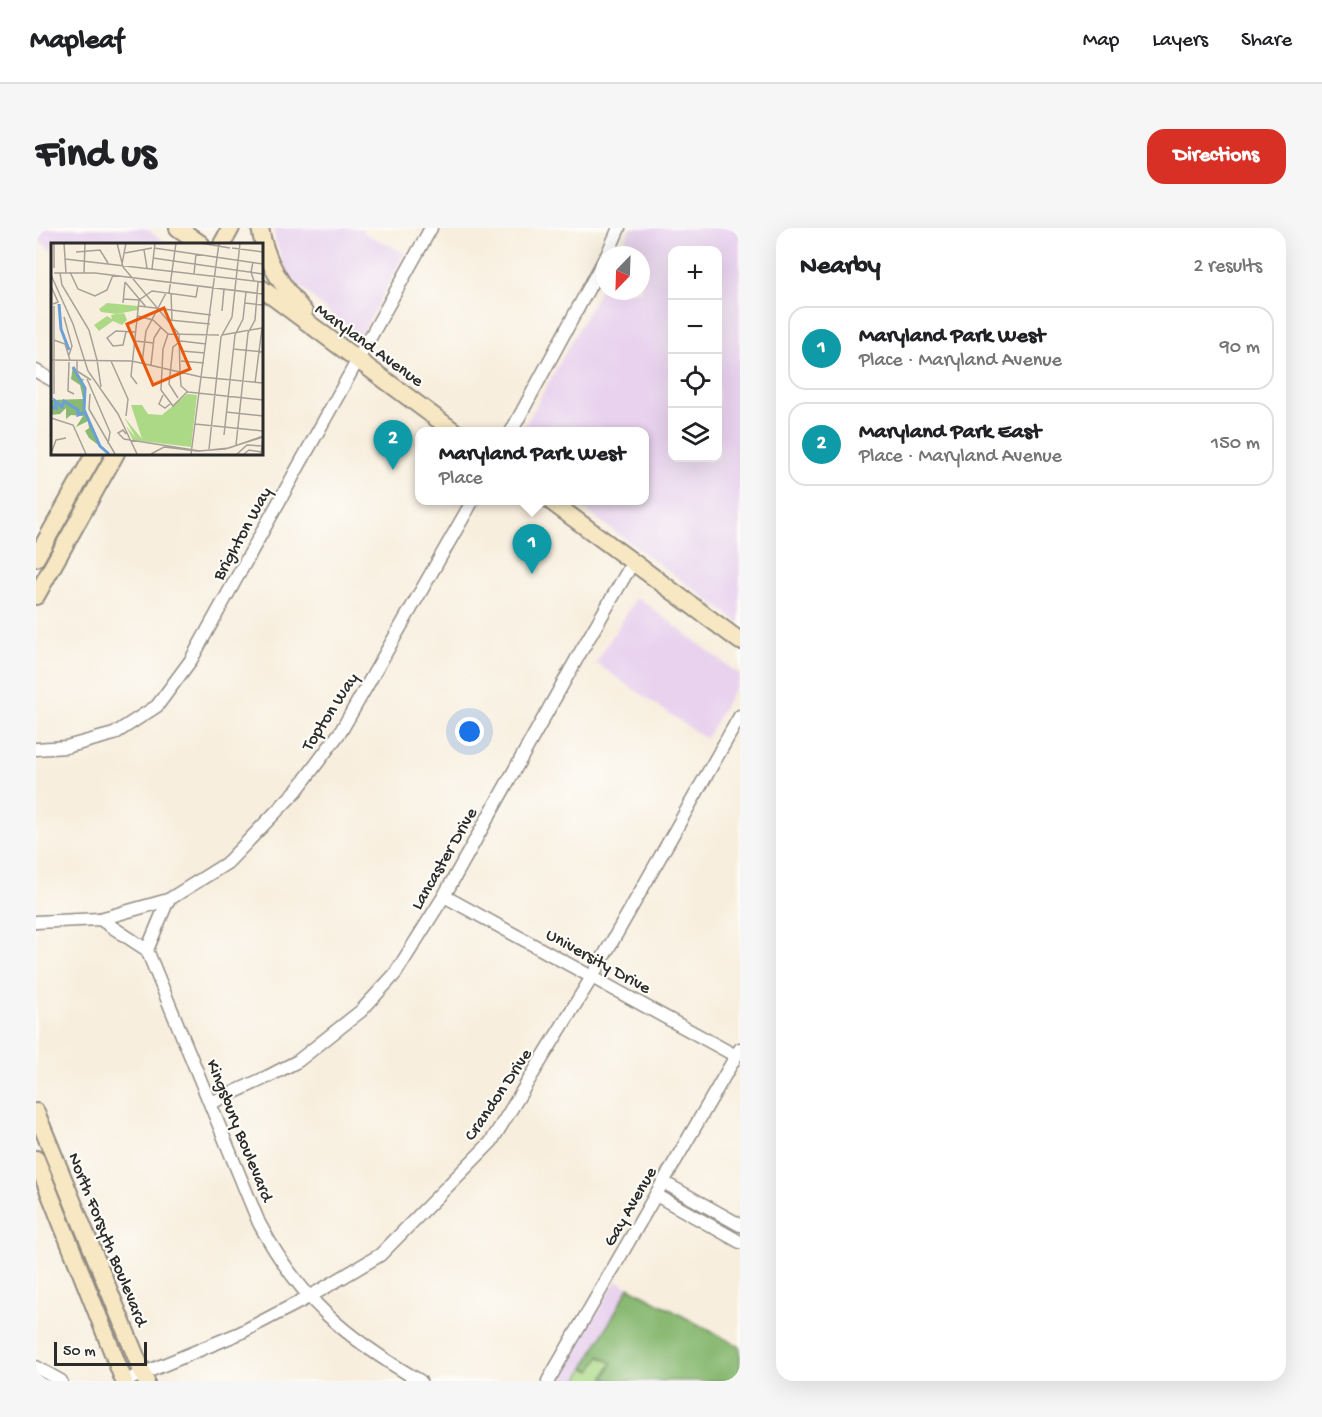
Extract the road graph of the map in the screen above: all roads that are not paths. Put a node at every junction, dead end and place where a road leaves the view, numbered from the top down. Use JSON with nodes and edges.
{"nodes":[{"id":1,"x":178,"y":228,"type":"edge"},
{"id":2,"x":231,"y":228,"type":"edge"},
{"id":3,"x":260,"y":228,"type":"edge"},
{"id":4,"x":431,"y":228,"type":"edge"},
{"id":5,"x":619,"y":228,"type":"edge"},
{"id":6,"x":200,"y":243,"type":"edge"},
{"id":7,"x":223,"y":243,"type":"edge"},
{"id":8,"x":611,"y":246,"type":"edge"},
{"id":9,"x":596,"y":275,"type":"edge"},
{"id":10,"x":262,"y":289,"type":"edge"},
{"id":11,"x":318,"y":329,"type":"junction"},
{"id":12,"x":358,"y":359,"type":"junction"},
{"id":13,"x":36,"y":371,"type":"edge"},
{"id":14,"x":51,"y":379,"type":"edge"},
{"id":15,"x":448,"y":427,"type":"edge"},
{"id":16,"x":514,"y":427,"type":"edge"},
{"id":17,"x":94,"y":454,"type":"edge"},
{"id":18,"x":115,"y":454,"type":"edge"},
{"id":19,"x":471,"y":505,"type":"edge"},
{"id":20,"x":555,"y":505,"type":"edge"},
{"id":21,"x":36,"y":558,"type":"edge"},
{"id":22,"x":633,"y":562,"type":"junction"},
{"id":23,"x":41,"y":575,"type":"edge"},
{"id":24,"x":36,"y":596,"type":"edge"},
{"id":25,"x":740,"y":641,"type":"edge"},
{"id":26,"x":740,"y":716,"type":"edge"},
{"id":27,"x":36,"y":749,"type":"edge"},
{"id":28,"x":444,"y":896,"type":"junction"},
{"id":29,"x":168,"y":900,"type":"junction"},
{"id":30,"x":100,"y":919,"type":"junction"},
{"id":31,"x":36,"y":922,"type":"edge"},
{"id":32,"x":147,"y":950,"type":"junction"},
{"id":33,"x":592,"y":977,"type":"junction"},
{"id":34,"x":738,"y":1053,"type":"edge"},
{"id":35,"x":211,"y":1103,"type":"junction"},
{"id":36,"x":36,"y":1112,"type":"edge"},
{"id":37,"x":37,"y":1164,"type":"edge"},
{"id":38,"x":663,"y":1182,"type":"junction"},
{"id":39,"x":656,"y":1195,"type":"junction"},
{"id":40,"x":740,"y":1225,"type":"edge"},
{"id":41,"x":740,"y":1242,"type":"edge"},
{"id":42,"x":309,"y":1297,"type":"junction"},
{"id":43,"x":36,"y":1367,"type":"edge"},
{"id":44,"x":144,"y":1377,"type":"edge"},
{"id":45,"x":61,"y":1381,"type":"edge"},
{"id":46,"x":124,"y":1381,"type":"edge"},
{"id":47,"x":420,"y":1381,"type":"edge"},
{"id":48,"x":548,"y":1381,"type":"edge"}],
"edges":[{"from":1,"to":6,"type":"street"},
{"from":2,"to":7,"type":"street"},
{"from":3,"to":11,"type":"street"},
{"from":4,"to":12,"type":"street","name":"Brighton Way"},
{"from":5,"to":8,"type":"street"},
{"from":9,"to":16,"type":"street"},
{"from":10,"to":11,"type":"street","name":"Maryland Avenue"},
{"from":11,"to":12,"type":"street","name":"Maryland Avenue"},
{"from":12,"to":15,"type":"street","name":"Maryland Avenue"},
{"from":12,"to":27,"type":"street","name":"Brighton Way"},
{"from":13,"to":14,"type":"street"},
{"from":17,"to":21,"type":"street"},
{"from":18,"to":23,"type":"street"},
{"from":19,"to":29,"type":"street","name":"Topton Way"},
{"from":20,"to":22,"type":"street"},
{"from":22,"to":25,"type":"street"},
{"from":22,"to":28,"type":"street","name":"Lancaster Drive"},
{"from":23,"to":24,"type":"street"},
{"from":26,"to":33,"type":"street","name":"Crandon Drive"},
{"from":28,"to":33,"type":"street","name":"University Drive"},
{"from":28,"to":35,"type":"street","name":"Lancaster Drive"},
{"from":29,"to":30,"type":"street","name":"Topton Way"},
{"from":29,"to":32,"type":"street"},
{"from":30,"to":31,"type":"street"},
{"from":30,"to":32,"type":"street"},
{"from":32,"to":35,"type":"street","name":"Kingsbury Boulevard"},
{"from":33,"to":34,"type":"street","name":"University Drive"},
{"from":33,"to":42,"type":"street","name":"Crandon Drive"},
{"from":34,"to":38,"type":"street","name":"Gay Avenue"},
{"from":35,"to":42,"type":"street","name":"Kingsbury Boulevard"},
{"from":36,"to":44,"type":"street","name":"North Forsyth Boulevard"},
{"from":37,"to":46,"type":"street","name":"North Forsyth Boulevard"},
{"from":38,"to":39,"type":"street","name":"Gay Avenue"},
{"from":38,"to":40,"type":"street"},
{"from":39,"to":41,"type":"street"},
{"from":39,"to":48,"type":"street","name":"Gay Avenue"},
{"from":42,"to":44,"type":"street","name":"Crandon Drive"},
{"from":42,"to":47,"type":"street","name":"Kingsbury Boulevard"},
{"from":43,"to":45,"type":"street"},
{"from":44,"to":46,"type":"street","name":"Crandon Drive"}]}
